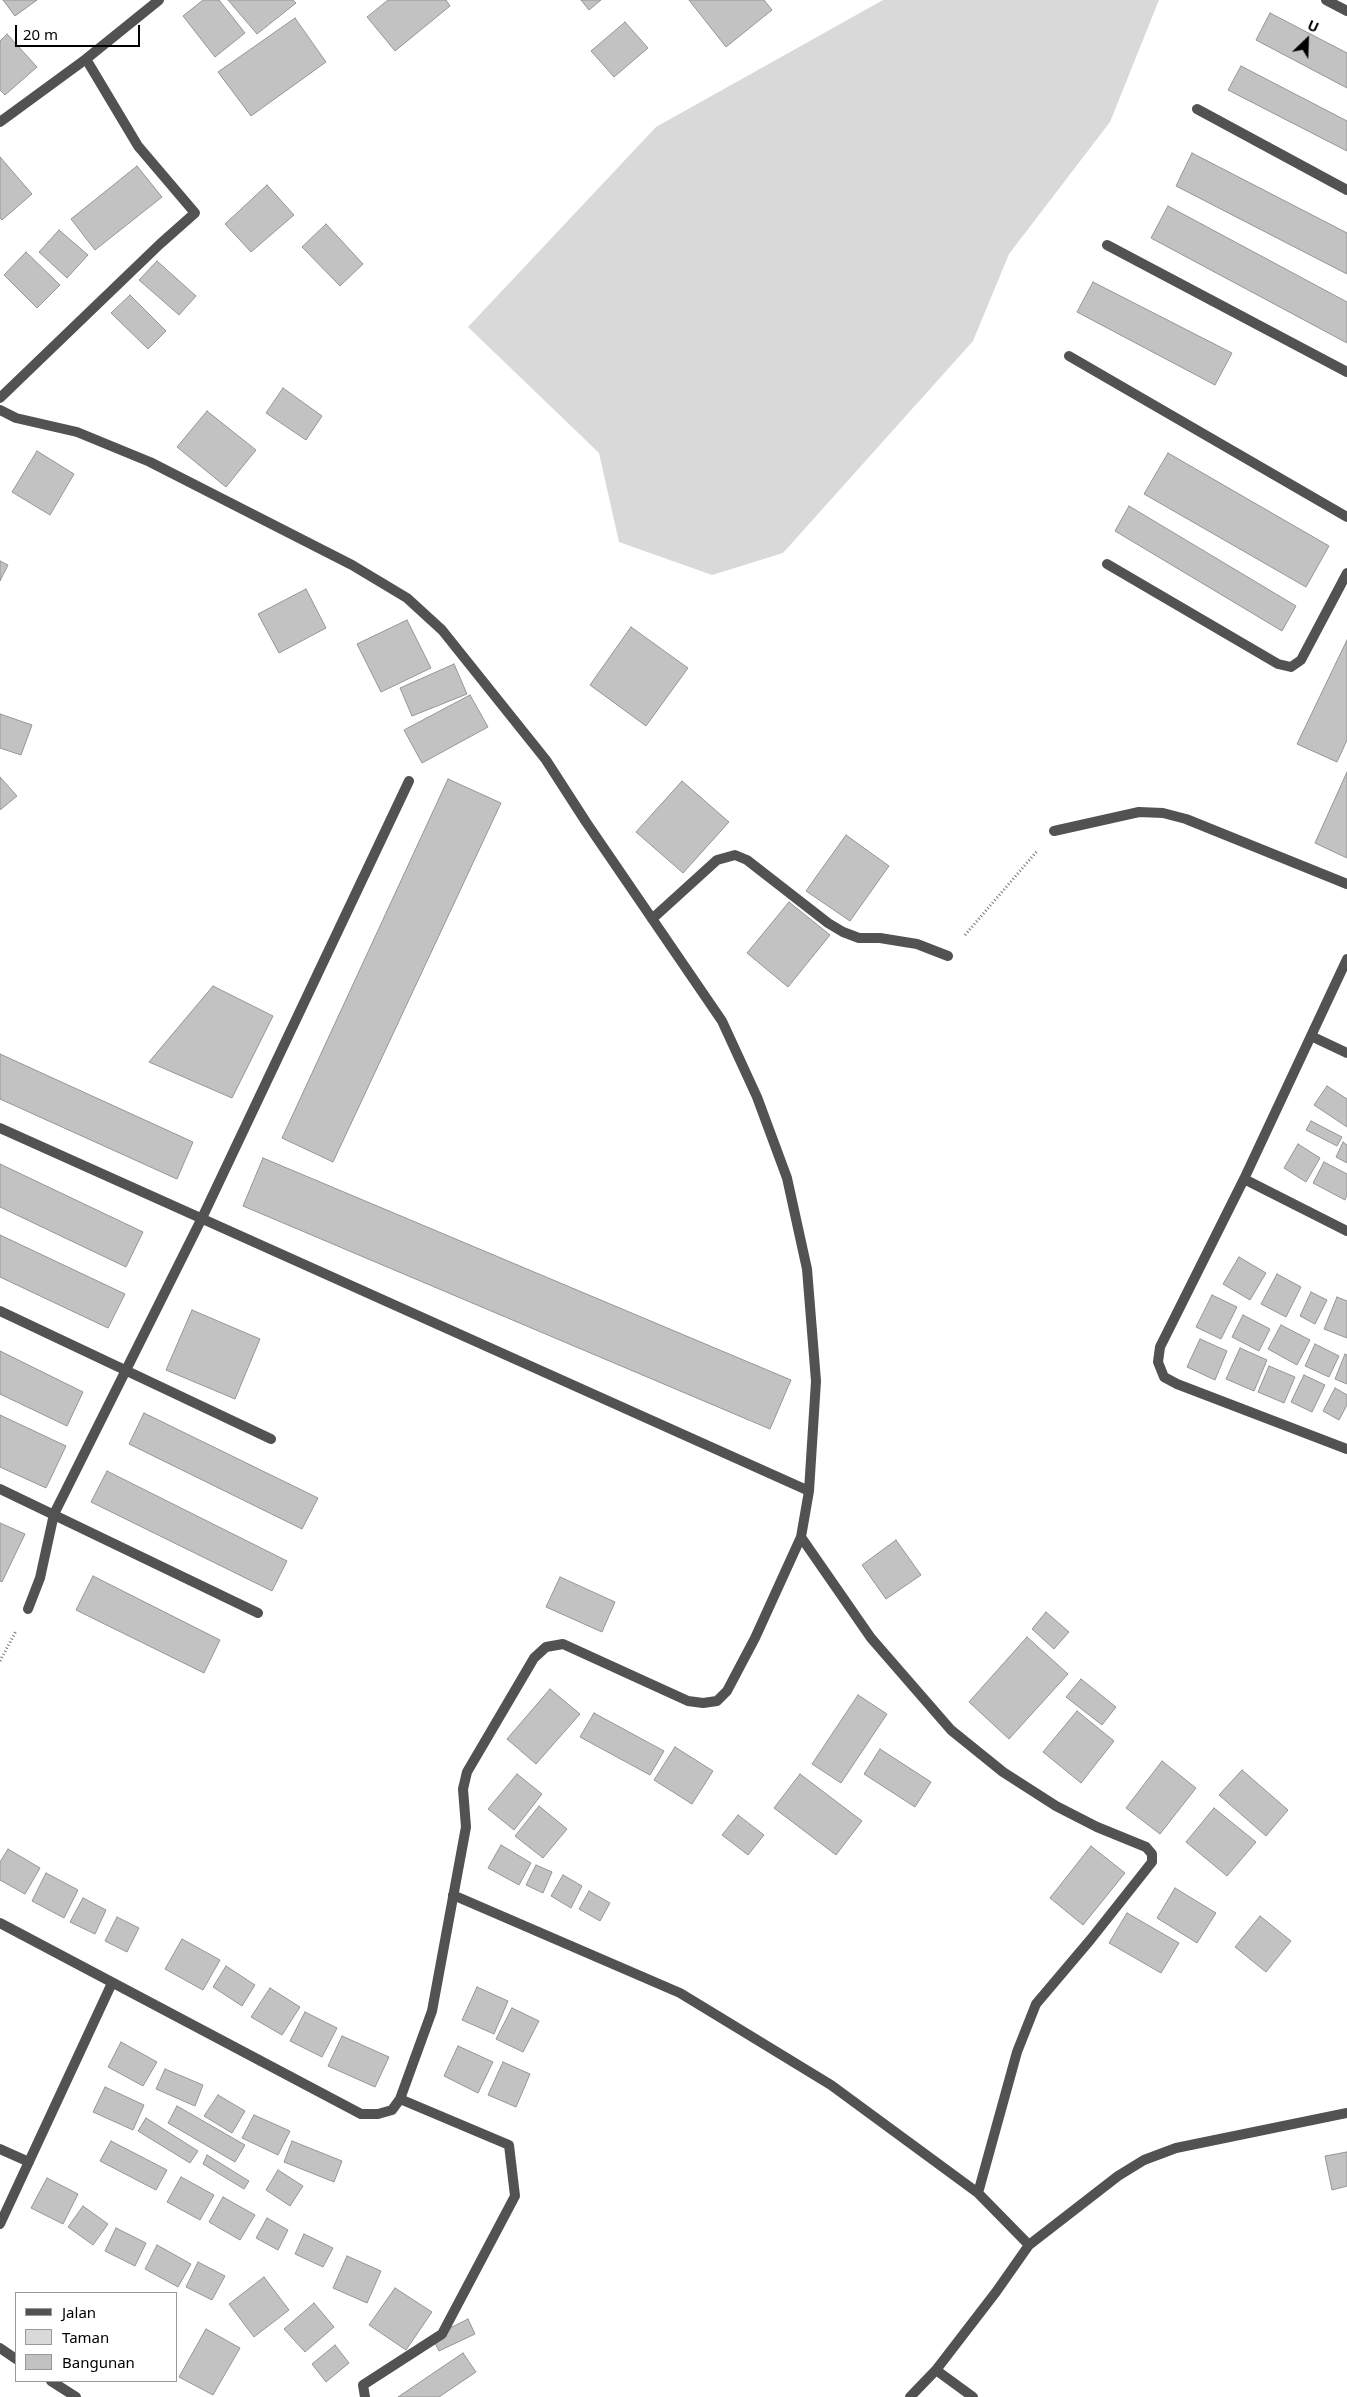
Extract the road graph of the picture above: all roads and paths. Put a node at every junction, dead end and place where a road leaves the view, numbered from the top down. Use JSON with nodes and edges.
{"nodes":[{"id":1,"x":159,"y":0,"type":"edge"},
{"id":2,"x":1326,"y":0,"type":"edge"},
{"id":3,"x":1347,"y":11,"type":"edge"},
{"id":4,"x":86,"y":59,"type":"junction"},
{"id":5,"x":1197,"y":109,"type":"dead end"},
{"id":6,"x":0,"y":122,"type":"edge"},
{"id":7,"x":1347,"y":190,"type":"edge"},
{"id":8,"x":1107,"y":245,"type":"dead end"},
{"id":9,"x":1069,"y":356,"type":"dead end"},
{"id":10,"x":1347,"y":372,"type":"edge"},
{"id":11,"x":0,"y":398,"type":"edge"},
{"id":12,"x":0,"y":410,"type":"edge"},
{"id":13,"x":1347,"y":516,"type":"edge"},
{"id":14,"x":1107,"y":564,"type":"dead end"},
{"id":15,"x":1347,"y":573,"type":"edge"},
{"id":16,"x":409,"y":782,"type":"dead end"},
{"id":17,"x":1054,"y":831,"type":"joint"},
{"id":18,"x":1347,"y":884,"type":"edge"},
{"id":19,"x":652,"y":919,"type":"junction"},
{"id":20,"x":948,"y":956,"type":"joint"},
{"id":21,"x":1347,"y":959,"type":"edge"},
{"id":22,"x":1311,"y":1036,"type":"junction"},
{"id":23,"x":1347,"y":1053,"type":"edge"},
{"id":24,"x":0,"y":1128,"type":"edge"},
{"id":25,"x":1244,"y":1179,"type":"junction"},
{"id":26,"x":202,"y":1218,"type":"junction"},
{"id":27,"x":1347,"y":1231,"type":"edge"},
{"id":28,"x":0,"y":1311,"type":"edge"},
{"id":29,"x":128,"y":1370,"type":"junction"},
{"id":30,"x":271,"y":1439,"type":"dead end"},
{"id":31,"x":1347,"y":1449,"type":"edge"},
{"id":32,"x":0,"y":1489,"type":"edge"},
{"id":33,"x":809,"y":1491,"type":"junction"},
{"id":34,"x":54,"y":1514,"type":"junction"},
{"id":35,"x":801,"y":1537,"type":"junction"},
{"id":36,"x":28,"y":1609,"type":"dead end"},
{"id":37,"x":258,"y":1613,"type":"dead end"},
{"id":38,"x":453,"y":1895,"type":"junction"},
{"id":39,"x":0,"y":1923,"type":"edge"},
{"id":40,"x":112,"y":1983,"type":"junction"},
{"id":41,"x":400,"y":2099,"type":"junction"},
{"id":42,"x":1347,"y":2113,"type":"edge"},
{"id":43,"x":0,"y":2149,"type":"edge"},
{"id":44,"x":29,"y":2162,"type":"junction"},
{"id":45,"x":978,"y":2193,"type":"junction"},
{"id":46,"x":0,"y":2224,"type":"edge"},
{"id":47,"x":1029,"y":2245,"type":"junction"},
{"id":48,"x":0,"y":2348,"type":"edge"},
{"id":49,"x":15,"y":2357,"type":"edge"},
{"id":50,"x":936,"y":2370,"type":"junction"},
{"id":51,"x":53,"y":2382,"type":"edge"},
{"id":52,"x":76,"y":2397,"type":"edge"},
{"id":53,"x":366,"y":2397,"type":"edge"},
{"id":54,"x":910,"y":2397,"type":"edge"},
{"id":55,"x":973,"y":2397,"type":"edge"}],
"edges":[{"from":1,"to":4,"type":"street"},
{"from":2,"to":3,"type":"street"},
{"from":4,"to":6,"type":"street"},
{"from":4,"to":11,"type":"street"},
{"from":5,"to":7,"type":"street"},
{"from":8,"to":10,"type":"street"},
{"from":9,"to":13,"type":"street"},
{"from":12,"to":19,"type":"street"},
{"from":14,"to":15,"type":"street"},
{"from":16,"to":26,"type":"street"},
{"from":17,"to":18,"type":"street"},
{"from":17,"to":20,"type":"path"},
{"from":19,"to":20,"type":"street"},
{"from":19,"to":33,"type":"street"},
{"from":21,"to":22,"type":"street"},
{"from":22,"to":23,"type":"street"},
{"from":22,"to":25,"type":"street"},
{"from":24,"to":26,"type":"street"},
{"from":25,"to":27,"type":"street"},
{"from":25,"to":31,"type":"street"},
{"from":26,"to":29,"type":"street"},
{"from":26,"to":33,"type":"street"},
{"from":28,"to":29,"type":"street"},
{"from":29,"to":30,"type":"street"},
{"from":29,"to":34,"type":"street"},
{"from":32,"to":34,"type":"street"},
{"from":33,"to":35,"type":"street"},
{"from":34,"to":36,"type":"street"},
{"from":34,"to":37,"type":"street"},
{"from":35,"to":38,"type":"street"},
{"from":35,"to":45,"type":"street"},
{"from":38,"to":41,"type":"street"},
{"from":38,"to":45,"type":"street"},
{"from":39,"to":40,"type":"street"},
{"from":40,"to":41,"type":"street"},
{"from":40,"to":44,"type":"street"},
{"from":41,"to":53,"type":"street"},
{"from":42,"to":47,"type":"street"},
{"from":43,"to":44,"type":"street"},
{"from":44,"to":46,"type":"street"},
{"from":45,"to":47,"type":"street"},
{"from":47,"to":50,"type":"street"},
{"from":48,"to":49,"type":"street"},
{"from":50,"to":54,"type":"street"},
{"from":50,"to":55,"type":"street"},
{"from":51,"to":52,"type":"street"}]}
